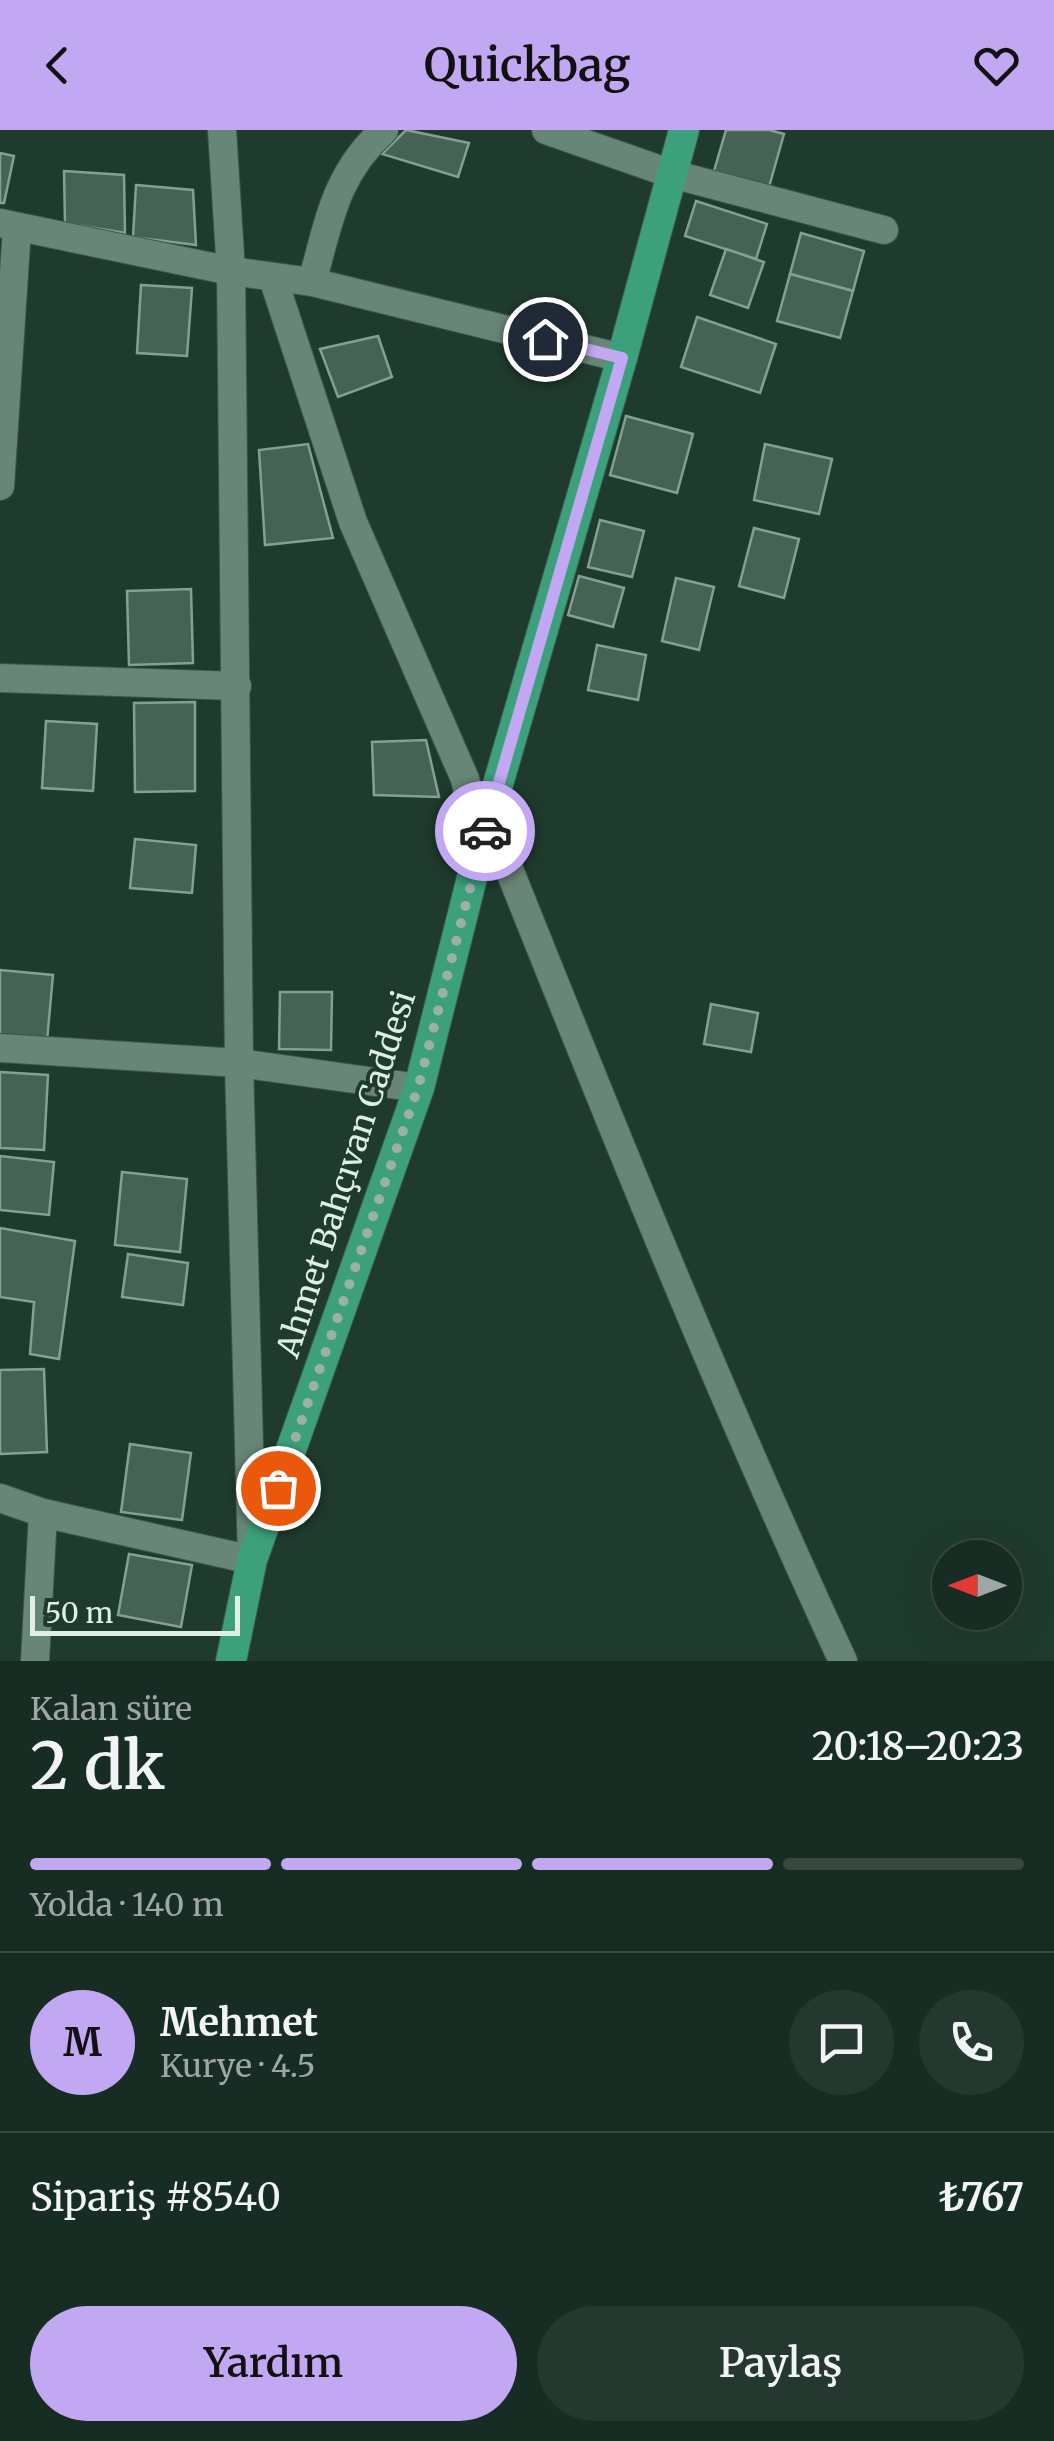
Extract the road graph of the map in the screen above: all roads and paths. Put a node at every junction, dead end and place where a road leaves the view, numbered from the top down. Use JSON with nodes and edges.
{"nodes":[{"id":1,"x":222,"y":130,"type":"edge"},
{"id":2,"x":384,"y":130,"type":"edge"},
{"id":3,"x":546,"y":130,"type":"edge"},
{"id":4,"x":684,"y":130,"type":"edge"},
{"id":5,"x":672,"y":174,"type":"junction"},
{"id":6,"x":9,"y":226,"type":"edge"},
{"id":7,"x":884,"y":230,"type":"dead end"},
{"id":8,"x":231,"y":272,"type":"junction"},
{"id":9,"x":274,"y":278,"type":"junction"},
{"id":10,"x":312,"y":282,"type":"junction"},
{"id":11,"x":622,"y":358,"type":"junction"},
{"id":12,"x":0,"y":486,"type":"edge"},
{"id":13,"x":0,"y":678,"type":"edge"},
{"id":14,"x":237,"y":686,"type":"junction"},
{"id":15,"x":484,"y":833,"type":"junction"},
{"id":16,"x":0,"y":1048,"type":"edge"},
{"id":17,"x":238,"y":1063,"type":"junction"},
{"id":18,"x":418,"y":1088,"type":"junction"},
{"id":19,"x":0,"y":1498,"type":"edge"},
{"id":20,"x":43,"y":1513,"type":"junction"},
{"id":21,"x":252,"y":1560,"type":"junction"},
{"id":22,"x":35,"y":1661,"type":"edge"},
{"id":23,"x":231,"y":1661,"type":"edge"},
{"id":24,"x":843,"y":1661,"type":"edge"}],
"edges":[{"from":1,"to":8,"type":"street"},
{"from":2,"to":10,"type":"street"},
{"from":3,"to":5,"type":"street"},
{"from":4,"to":5,"type":"main road","name":"Ahmet Bahçıvan Caddesi"},
{"from":5,"to":7,"type":"street"},
{"from":5,"to":11,"type":"main road","name":"Ahmet Bahçıvan Caddesi"},
{"from":6,"to":8,"type":"street"},
{"from":6,"to":12,"type":"street"},
{"from":8,"to":9,"type":"street"},
{"from":8,"to":14,"type":"street"},
{"from":9,"to":10,"type":"street"},
{"from":9,"to":15,"type":"street"},
{"from":10,"to":11,"type":"street"},
{"from":11,"to":15,"type":"main road","name":"Ahmet Bahçıvan Caddesi"},
{"from":13,"to":14,"type":"street"},
{"from":14,"to":17,"type":"street"},
{"from":15,"to":18,"type":"main road","name":"Ahmet Bahçıvan Caddesi"},
{"from":15,"to":24,"type":"street"},
{"from":16,"to":17,"type":"street"},
{"from":17,"to":18,"type":"street"},
{"from":17,"to":21,"type":"street"},
{"from":18,"to":21,"type":"main road","name":"Ahmet Bahçıvan Caddesi"},
{"from":19,"to":20,"type":"street"},
{"from":20,"to":21,"type":"street"},
{"from":20,"to":22,"type":"street"},
{"from":21,"to":23,"type":"main road","name":"Ahmet Bahçıvan Caddesi"}]}
